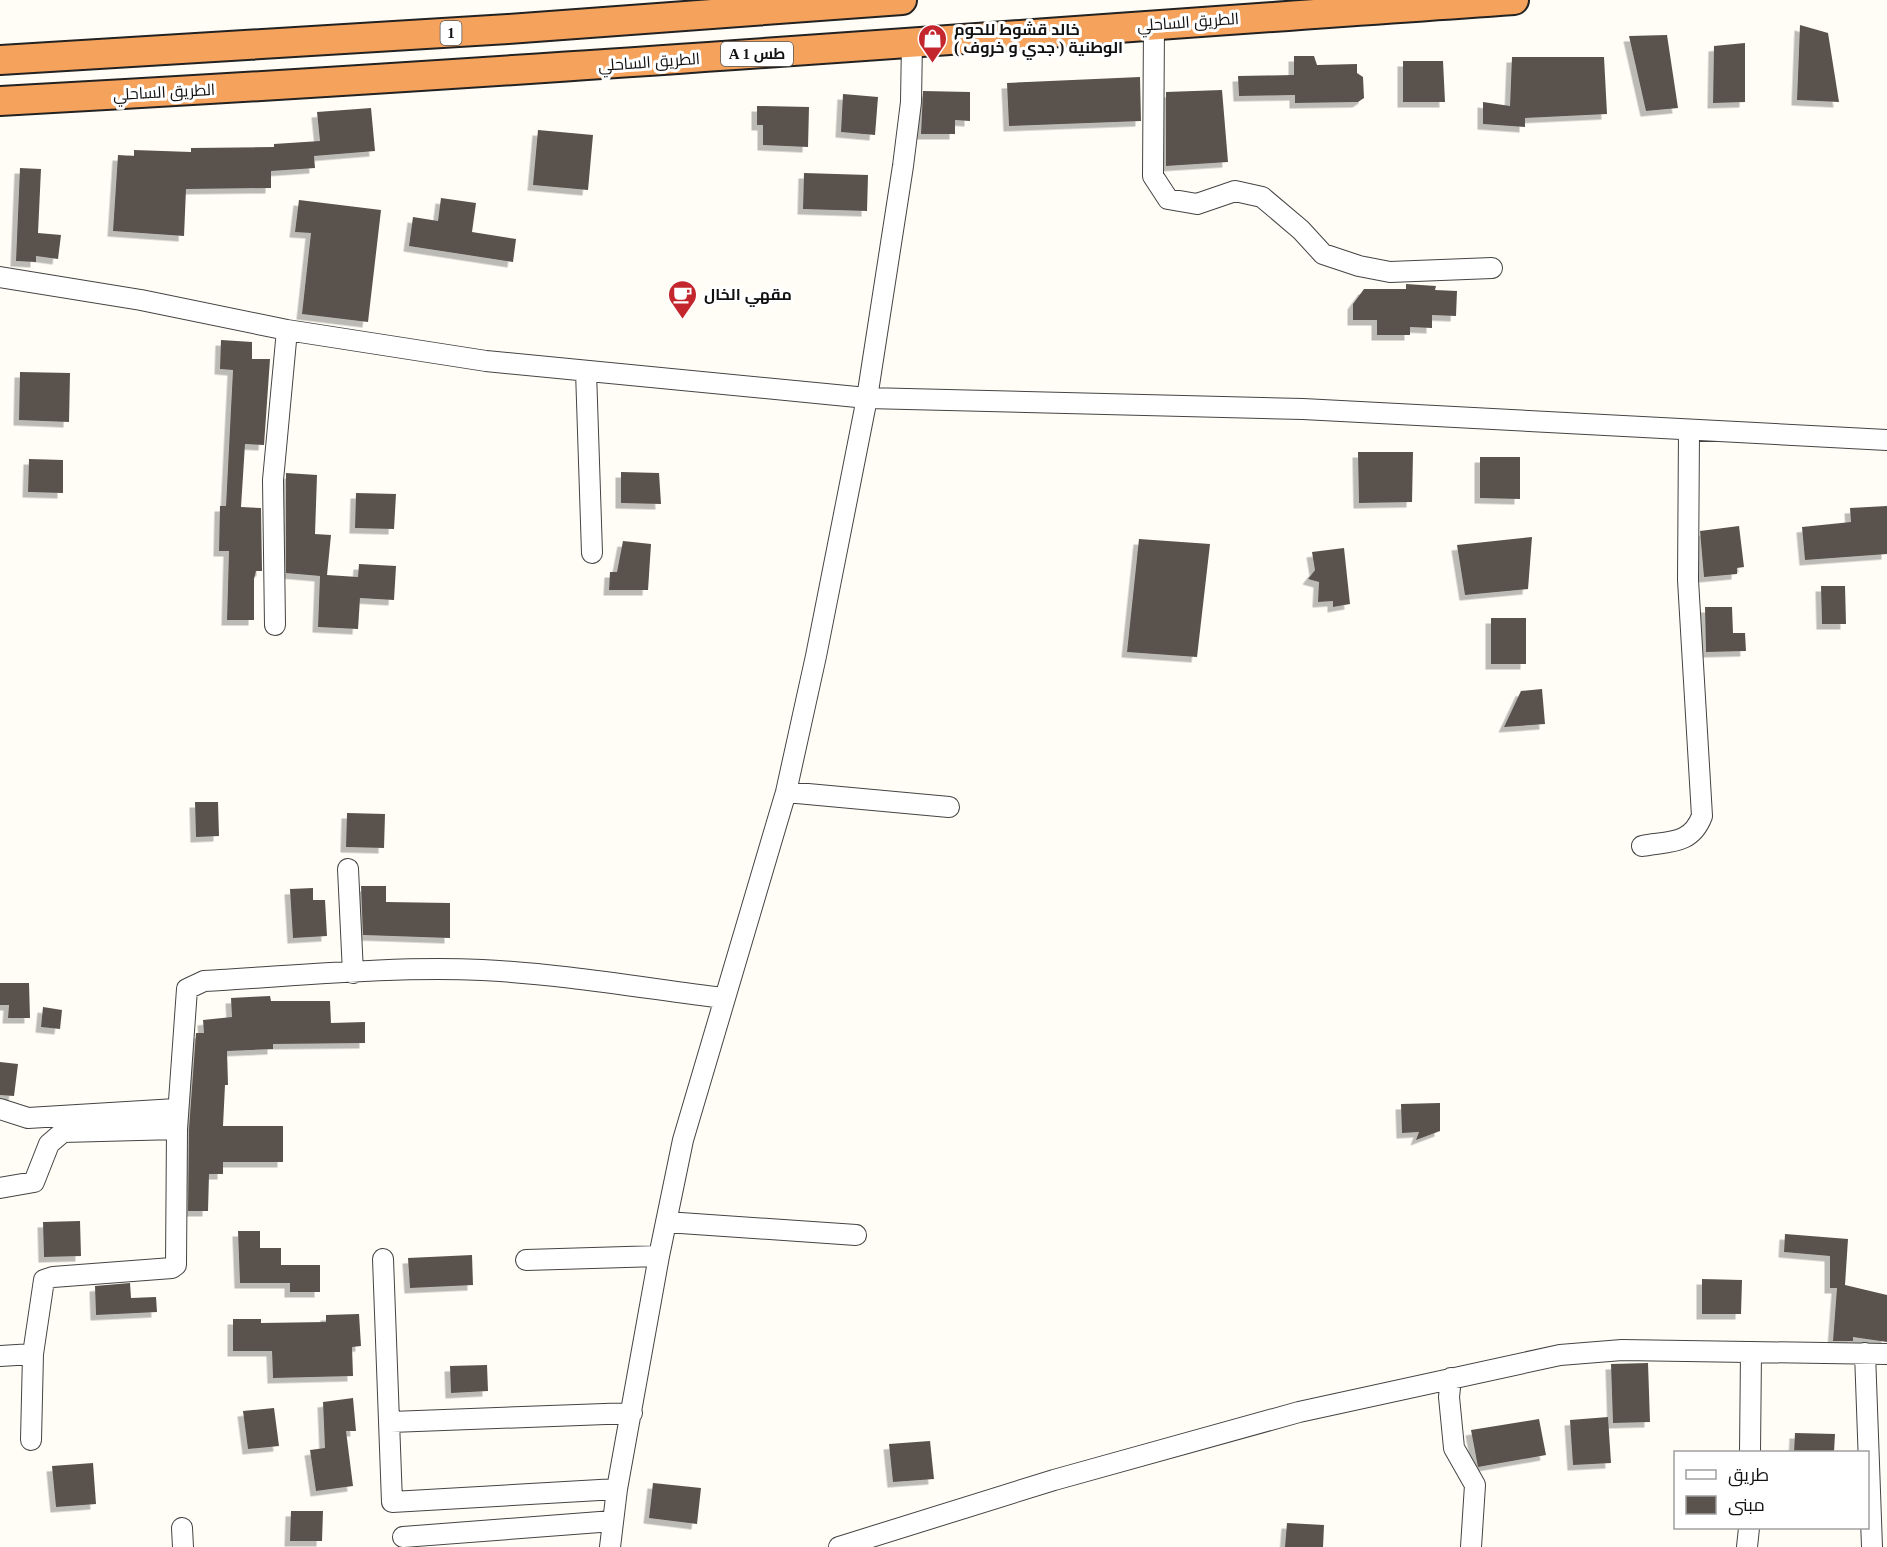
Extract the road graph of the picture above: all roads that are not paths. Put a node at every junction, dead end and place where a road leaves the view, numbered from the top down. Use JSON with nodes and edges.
{"nodes":[{"id":1,"x":901,"y":0,"type":"edge"},
{"id":2,"x":1514,"y":0,"type":"edge"},
{"id":3,"x":1154,"y":25,"type":"junction"},
{"id":4,"x":912,"y":41,"type":"junction"},
{"id":5,"x":0,"y":60,"type":"edge"},
{"id":6,"x":0,"y":101,"type":"edge"},
{"id":7,"x":1492,"y":268,"type":"dead end"},
{"id":8,"x":0,"y":277,"type":"edge"},
{"id":9,"x":287,"y":330,"type":"junction"},
{"id":10,"x":586,"y":370,"type":"junction"},
{"id":11,"x":867,"y":398,"type":"junction"},
{"id":12,"x":1689,"y":431,"type":"junction"},
{"id":13,"x":1887,"y":440,"type":"edge"},
{"id":14,"x":592,"y":553,"type":"dead end"},
{"id":15,"x":275,"y":625,"type":"dead end"},
{"id":16,"x":786,"y":792,"type":"junction"},
{"id":17,"x":949,"y":807,"type":"dead end"},
{"id":18,"x":1642,"y":846,"type":"dead end"},
{"id":19,"x":348,"y":869,"type":"dead end"},
{"id":20,"x":353,"y":973,"type":"junction"},
{"id":21,"x":723,"y":998,"type":"junction"},
{"id":22,"x":0,"y":1109,"type":"edge"},
{"id":23,"x":176,"y":1119,"type":"junction"},
{"id":24,"x":0,"y":1188,"type":"edge"},
{"id":25,"x":666,"y":1221,"type":"junction"},
{"id":26,"x":856,"y":1235,"type":"dead end"},
{"id":27,"x":659,"y":1256,"type":"junction"},
{"id":28,"x":383,"y":1258,"type":"dead end"},
{"id":29,"x":526,"y":1260,"type":"dead end"},
{"id":30,"x":1751,"y":1352,"type":"junction"},
{"id":31,"x":1865,"y":1353,"type":"junction"},
{"id":32,"x":33,"y":1354,"type":"junction"},
{"id":33,"x":1887,"y":1354,"type":"edge"},
{"id":34,"x":0,"y":1356,"type":"edge"},
{"id":35,"x":1451,"y":1378,"type":"junction"},
{"id":36,"x":632,"y":1413,"type":"junction"},
{"id":37,"x":391,"y":1422,"type":"junction"},
{"id":38,"x":31,"y":1440,"type":"dead end"},
{"id":39,"x":1750,"y":1451,"type":"edge"},
{"id":40,"x":1869,"y":1451,"type":"edge"},
{"id":41,"x":1869,"y":1464,"type":"edge"},
{"id":42,"x":618,"y":1489,"type":"junction"},
{"id":43,"x":614,"y":1521,"type":"junction"},
{"id":44,"x":1749,"y":1529,"type":"edge"},
{"id":45,"x":403,"y":1537,"type":"dead end"},
{"id":46,"x":891,"y":1539,"type":"edge"},
{"id":47,"x":610,"y":1547,"type":"edge"},
{"id":48,"x":839,"y":1547,"type":"edge"},
{"id":49,"x":1471,"y":1547,"type":"edge"},
{"id":50,"x":1747,"y":1547,"type":"edge"},
{"id":51,"x":1872,"y":1547,"type":"edge"}],
"edges":[{"from":1,"to":5,"type":"highway","number":"1"},
{"from":2,"to":3,"type":"highway","name":"الطريق الساحلي","number":"A 1 طس"},
{"from":3,"to":4,"type":"highway","name":"الطريق الساحلي","number":"A 1 طس"},
{"from":3,"to":7,"type":"street"},
{"from":4,"to":6,"type":"highway","name":"الطريق الساحلي","number":"A 1 طس"},
{"from":4,"to":11,"type":"street"},
{"from":8,"to":9,"type":"street"},
{"from":9,"to":10,"type":"street"},
{"from":9,"to":15,"type":"street"},
{"from":10,"to":11,"type":"street"},
{"from":10,"to":14,"type":"street"},
{"from":11,"to":12,"type":"street"},
{"from":11,"to":16,"type":"street"},
{"from":12,"to":13,"type":"street"},
{"from":12,"to":18,"type":"street"},
{"from":16,"to":17,"type":"street"},
{"from":16,"to":21,"type":"street"},
{"from":19,"to":20,"type":"street"},
{"from":20,"to":21,"type":"street"},
{"from":20,"to":23,"type":"street"},
{"from":21,"to":25,"type":"street"},
{"from":22,"to":23,"type":"street"},
{"from":23,"to":24,"type":"street"},
{"from":23,"to":32,"type":"street"},
{"from":25,"to":26,"type":"street"},
{"from":25,"to":27,"type":"street"},
{"from":27,"to":29,"type":"street"},
{"from":27,"to":36,"type":"street"},
{"from":28,"to":37,"type":"street"},
{"from":30,"to":31,"type":"street"},
{"from":30,"to":35,"type":"street"},
{"from":30,"to":39,"type":"street"},
{"from":31,"to":33,"type":"street"},
{"from":31,"to":40,"type":"street"},
{"from":32,"to":34,"type":"street"},
{"from":32,"to":38,"type":"street"},
{"from":35,"to":46,"type":"street"},
{"from":35,"to":49,"type":"street"},
{"from":36,"to":37,"type":"street"},
{"from":36,"to":42,"type":"street"},
{"from":37,"to":42,"type":"street"},
{"from":41,"to":51,"type":"street"},
{"from":42,"to":43,"type":"street"},
{"from":43,"to":45,"type":"street"},
{"from":43,"to":47,"type":"street"},
{"from":44,"to":50,"type":"street"},
{"from":46,"to":48,"type":"street"}]}
